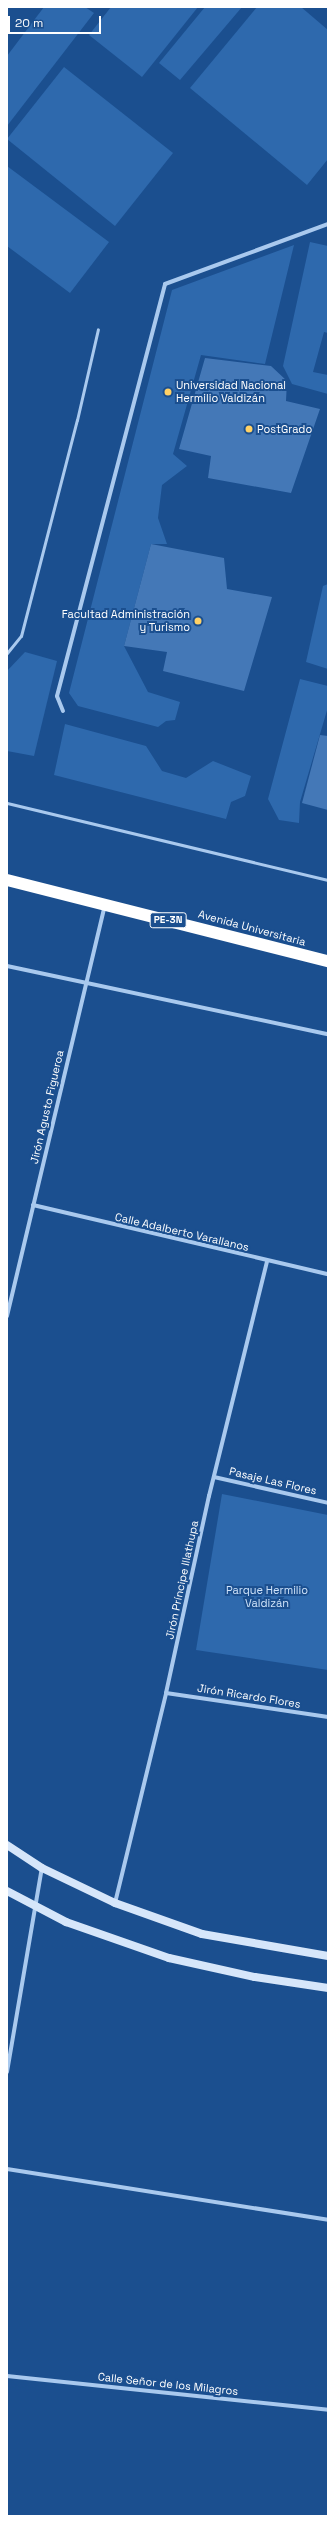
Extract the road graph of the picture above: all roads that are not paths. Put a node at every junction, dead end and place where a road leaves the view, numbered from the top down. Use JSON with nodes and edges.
{"nodes":[{"id":1,"x":328,"y":224,"type":"edge"},
{"id":2,"x":98,"y":328,"type":"dead end"},
{"id":3,"x":7,"y":653,"type":"edge"},
{"id":4,"x":64,"y":711,"type":"dead end"},
{"id":5,"x":7,"y":803,"type":"edge"},
{"id":6,"x":7,"y":880,"type":"edge"},
{"id":7,"x":328,"y":880,"type":"edge"},
{"id":8,"x":106,"y":904,"type":"junction"},
{"id":9,"x":328,"y":961,"type":"edge"},
{"id":10,"x":7,"y":966,"type":"edge"},
{"id":11,"x":86,"y":983,"type":"junction"},
{"id":12,"x":328,"y":1034,"type":"edge"},
{"id":13,"x":33,"y":1205,"type":"junction"},
{"id":14,"x":267,"y":1261,"type":"junction"},
{"id":15,"x":328,"y":1274,"type":"edge"},
{"id":16,"x":7,"y":1316,"type":"edge"},
{"id":17,"x":214,"y":1477,"type":"junction"},
{"id":18,"x":328,"y":1503,"type":"edge"},
{"id":19,"x":166,"y":1693,"type":"junction"},
{"id":20,"x":328,"y":1717,"type":"edge"},
{"id":21,"x":7,"y":1844,"type":"edge"},
{"id":22,"x":42,"y":1868,"type":"junction"},
{"id":23,"x":7,"y":1891,"type":"edge"},
{"id":24,"x":115,"y":1903,"type":"junction"},
{"id":25,"x":34,"y":1906,"type":"junction"},
{"id":26,"x":328,"y":1956,"type":"edge"},
{"id":27,"x":328,"y":1988,"type":"edge"},
{"id":28,"x":7,"y":2072,"type":"edge"},
{"id":29,"x":7,"y":2169,"type":"edge"},
{"id":30,"x":328,"y":2220,"type":"edge"},
{"id":31,"x":7,"y":2376,"type":"edge"},
{"id":32,"x":328,"y":2410,"type":"edge"}],
"edges":[{"from":1,"to":4,"type":"street"},
{"from":2,"to":3,"type":"lane"},
{"from":5,"to":7,"type":"lane"},
{"from":6,"to":8,"type":"highway","name":"Avenida Universitaria","number":"PE-3N"},
{"from":8,"to":9,"type":"highway","name":"Avenida Universitaria","number":"PE-3N"},
{"from":8,"to":11,"type":"street","name":"Jirón Agusto Figueroa"},
{"from":10,"to":11,"type":"street"},
{"from":11,"to":12,"type":"street"},
{"from":11,"to":13,"type":"street","name":"Jirón Agusto Figueroa"},
{"from":13,"to":14,"type":"street","name":"Calle Adalberto Varallanos"},
{"from":13,"to":16,"type":"street","name":"Jirón Agusto Figueroa"},
{"from":14,"to":15,"type":"street","name":"Calle Adalberto Varallanos"},
{"from":14,"to":17,"type":"street","name":"Jirón Príncipe Illathupa"},
{"from":17,"to":18,"type":"street","name":"Pasaje Las Flores"},
{"from":17,"to":19,"type":"street","name":"Jirón Príncipe Illathupa"},
{"from":19,"to":20,"type":"street","name":"Jirón Ricardo Flores"},
{"from":19,"to":24,"type":"street","name":"Jirón Príncipe Illathupa"},
{"from":21,"to":22,"type":"street"},
{"from":22,"to":24,"type":"street"},
{"from":22,"to":25,"type":"street"},
{"from":23,"to":25,"type":"street"},
{"from":24,"to":26,"type":"street"},
{"from":25,"to":27,"type":"street"},
{"from":25,"to":28,"type":"street"},
{"from":29,"to":30,"type":"street"},
{"from":31,"to":32,"type":"street","name":"Calle Señor de los Milagros"}]}
